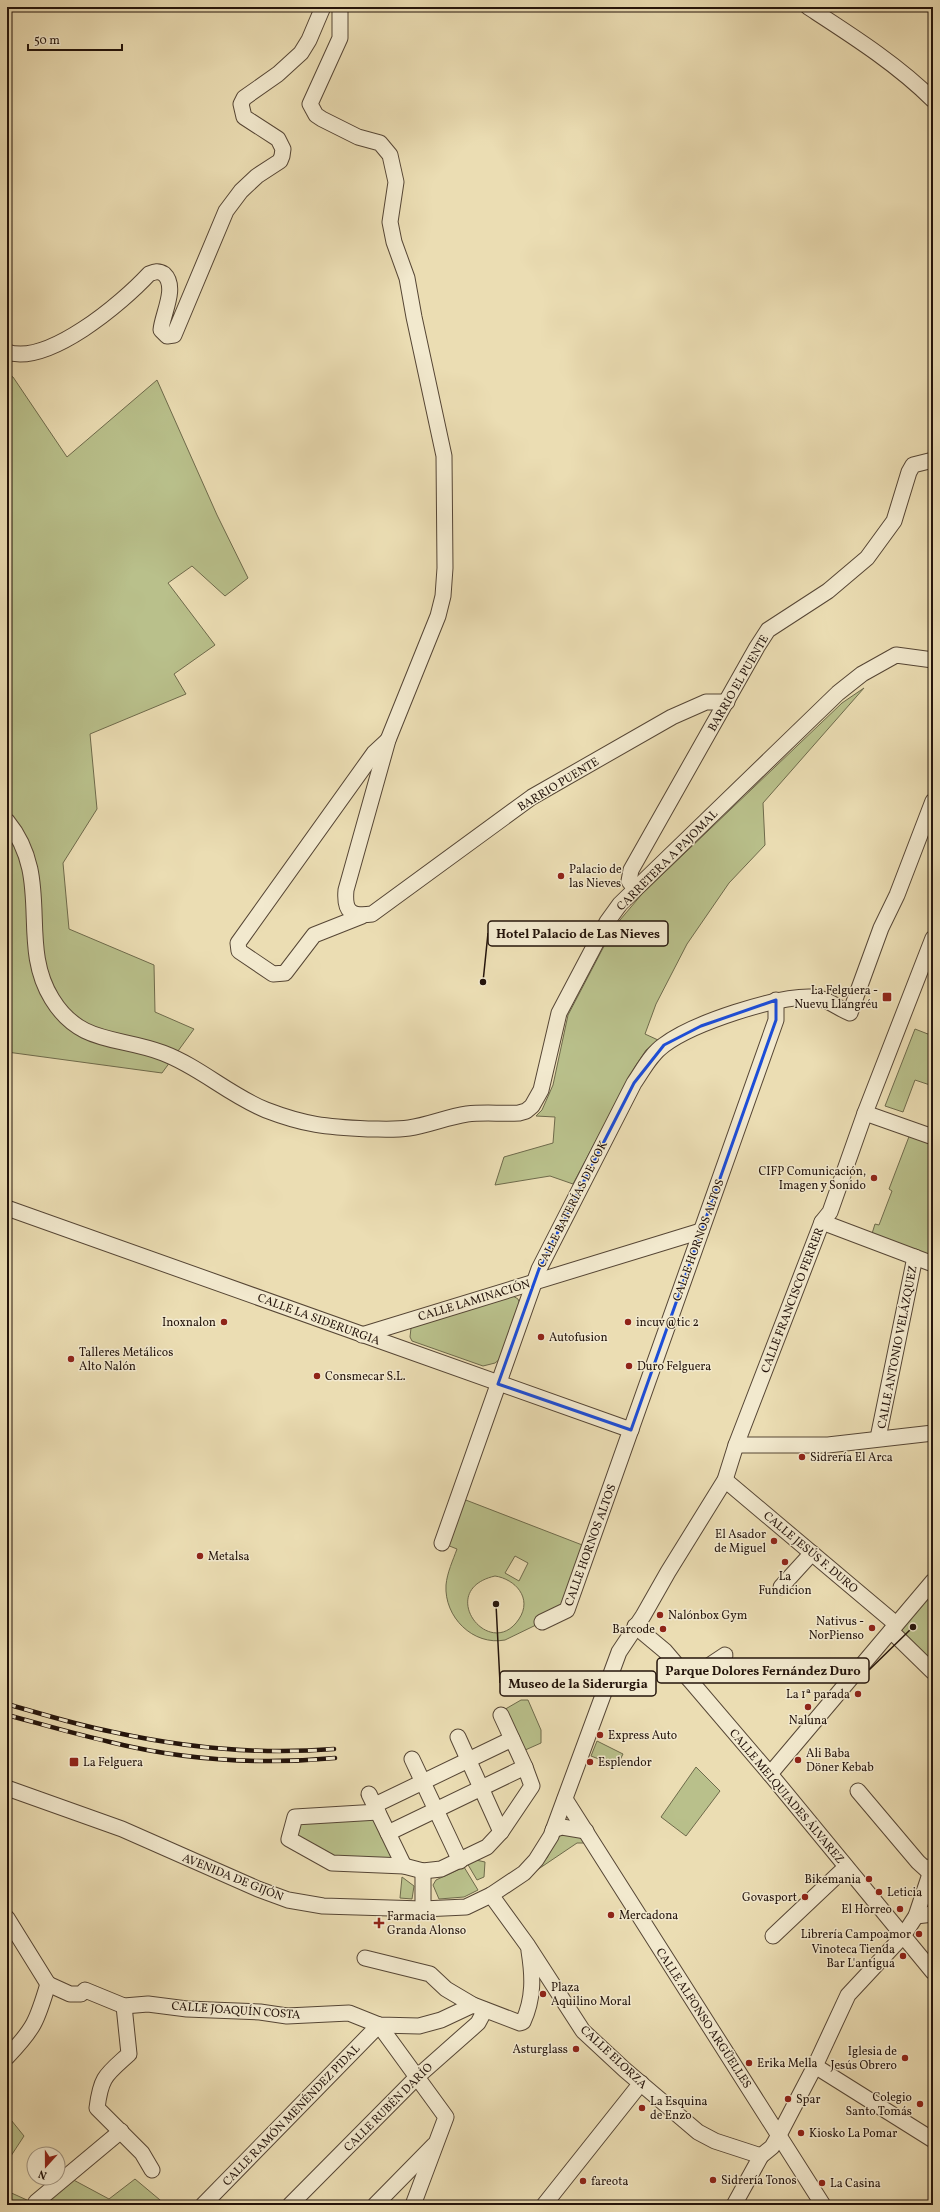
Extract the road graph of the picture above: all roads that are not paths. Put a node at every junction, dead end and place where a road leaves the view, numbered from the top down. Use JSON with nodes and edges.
{"nodes":[{"id":1,"x":323,"y":7,"type":"edge"},
{"id":2,"x":340,"y":7,"type":"edge"},
{"id":3,"x":808,"y":7,"type":"edge"},
{"id":4,"x":933,"y":100,"type":"edge"},
{"id":5,"x":7,"y":352,"type":"edge"},
{"id":6,"x":933,"y":460,"type":"edge"},
{"id":7,"x":933,"y":660,"type":"edge"},
{"id":8,"x":727,"y":702,"type":"junction"},
{"id":9,"x":388,"y":740,"type":"junction"},
{"id":10,"x":933,"y":801,"type":"edge"},
{"id":11,"x":7,"y":821,"type":"edge"},
{"id":12,"x":635,"y":889,"type":"junction"},
{"id":13,"x":362,"y":916,"type":"junction"},
{"id":14,"x":933,"y":938,"type":"edge"},
{"id":15,"x":928,"y":964,"type":"edge"},
{"id":16,"x":856,"y":996,"type":"junction"},
{"id":17,"x":776,"y":1000,"type":"junction"},
{"id":18,"x":833,"y":1003,"type":"junction"},
{"id":19,"x":865,"y":1113,"type":"junction"},
{"id":20,"x":933,"y":1137,"type":"edge"},
{"id":21,"x":7,"y":1208,"type":"edge"},
{"id":22,"x":822,"y":1222,"type":"junction"},
{"id":23,"x":702,"y":1231,"type":"junction"},
{"id":24,"x":915,"y":1257,"type":"junction"},
{"id":25,"x":933,"y":1264,"type":"edge"},
{"id":26,"x":535,"y":1281,"type":"junction"},
{"id":27,"x":362,"y":1335,"type":"junction"},
{"id":28,"x":498,"y":1384,"type":"junction"},
{"id":29,"x":631,"y":1430,"type":"junction"},
{"id":30,"x":933,"y":1433,"type":"edge"},
{"id":31,"x":878,"y":1438,"type":"junction"},
{"id":32,"x":736,"y":1445,"type":"junction"},
{"id":33,"x":725,"y":1480,"type":"junction"},
{"id":34,"x":442,"y":1543,"type":"dead end"},
{"id":35,"x":812,"y":1553,"type":"junction"},
{"id":36,"x":933,"y":1581,"type":"edge"},
{"id":37,"x":782,"y":1586,"type":"dead end"},
{"id":38,"x":542,"y":1622,"type":"dead end"},
{"id":39,"x":635,"y":1626,"type":"junction"},
{"id":40,"x":894,"y":1627,"type":"junction"},
{"id":41,"x":725,"y":1655,"type":"dead end"},
{"id":42,"x":933,"y":1672,"type":"edge"},
{"id":43,"x":689,"y":1679,"type":"junction"},
{"id":44,"x":501,"y":1715,"type":"dead end"},
{"id":45,"x":458,"y":1737,"type":"dead end"},
{"id":46,"x":512,"y":1739,"type":"junction"},
{"id":47,"x":412,"y":1759,"type":"dead end"},
{"id":48,"x":469,"y":1760,"type":"junction"},
{"id":49,"x":525,"y":1767,"type":"junction"},
{"id":50,"x":770,"y":1774,"type":"junction"},
{"id":51,"x":423,"y":1782,"type":"junction"},
{"id":52,"x":8,"y":1784,"type":"edge"},
{"id":53,"x":482,"y":1788,"type":"junction"},
{"id":54,"x":858,"y":1791,"type":"dead end"},
{"id":55,"x":565,"y":1799,"type":"junction"},
{"id":56,"x":374,"y":1804,"type":"junction"},
{"id":57,"x":436,"y":1810,"type":"junction"},
{"id":58,"x":553,"y":1830,"type":"junction"},
{"id":59,"x":586,"y":1830,"type":"junction"},
{"id":60,"x":501,"y":1832,"type":"junction"},
{"id":61,"x":388,"y":1833,"type":"junction"},
{"id":62,"x":460,"y":1860,"type":"junction"},
{"id":63,"x":404,"y":1866,"type":"junction"},
{"id":64,"x":846,"y":1867,"type":"junction"},
{"id":65,"x":931,"y":1869,"type":"edge"},
{"id":66,"x":423,"y":1872,"type":"junction"},
{"id":67,"x":492,"y":1895,"type":"junction"},
{"id":68,"x":423,"y":1909,"type":"junction"},
{"id":69,"x":933,"y":1914,"type":"edge"},
{"id":70,"x":916,"y":1916,"type":"junction"},
{"id":71,"x":7,"y":1918,"type":"edge"},
{"id":72,"x":773,"y":1936,"type":"dead end"},
{"id":73,"x":903,"y":1936,"type":"junction"},
{"id":74,"x":528,"y":1946,"type":"junction"},
{"id":75,"x":364,"y":1958,"type":"dead end"},
{"id":76,"x":933,"y":1972,"type":"edge"},
{"id":77,"x":48,"y":1984,"type":"junction"},
{"id":78,"x":124,"y":2006,"type":"junction"},
{"id":79,"x":479,"y":2008,"type":"junction"},
{"id":80,"x":378,"y":2025,"type":"junction"},
{"id":81,"x":7,"y":2057,"type":"edge"},
{"id":82,"x":815,"y":2066,"type":"junction"},
{"id":83,"x":417,"y":2077,"type":"junction"},
{"id":84,"x":641,"y":2083,"type":"junction"},
{"id":85,"x":120,"y":2131,"type":"junction"},
{"id":86,"x":778,"y":2135,"type":"junction"},
{"id":87,"x":439,"y":2140,"type":"junction"},
{"id":88,"x":933,"y":2140,"type":"edge"},
{"id":89,"x":761,"y":2156,"type":"junction"},
{"id":90,"x":152,"y":2170,"type":"dead end"},
{"id":91,"x":36,"y":2202,"type":"dead end"},
{"id":92,"x":203,"y":2205,"type":"edge"},
{"id":93,"x":290,"y":2205,"type":"edge"},
{"id":94,"x":375,"y":2205,"type":"edge"},
{"id":95,"x":413,"y":2205,"type":"edge"},
{"id":96,"x":544,"y":2205,"type":"edge"},
{"id":97,"x":734,"y":2205,"type":"edge"},
{"id":98,"x":823,"y":2205,"type":"edge"}],
"edges":[{"from":1,"to":5,"type":"street"},
{"from":2,"to":9,"type":"street","name":"BARRIO PUENTE"},
{"from":3,"to":4,"type":"street"},
{"from":6,"to":8,"type":"street","name":"BARRIO EL PUENTE"},
{"from":7,"to":12,"type":"street","name":"CARRETERA A PAJOMAL"},
{"from":8,"to":12,"type":"street","name":"BARRIO EL PUENTE"},
{"from":8,"to":13,"type":"street","name":"BARRIO PUENTE"},
{"from":9,"to":13,"type":"street","name":"BARRIO PUENTE"},
{"from":9,"to":13,"type":"street","name":"BARRIO PUENTE"},
{"from":10,"to":16,"type":"street"},
{"from":11,"to":12,"type":"street","name":"CARRETERA A PAJOMAL"},
{"from":14,"to":15,"type":"street","name":"CALLE FRANCISCO FERRER"},
{"from":15,"to":19,"type":"street","name":"CALLE FRANCISCO FERRER"},
{"from":16,"to":18,"type":"street"},
{"from":16,"to":18,"type":"street","name":"CALLE BATERÍAS DE COK"},
{"from":17,"to":18,"type":"street","name":"CALLE BATERÍAS DE COK"},
{"from":17,"to":23,"type":"street","name":"CALLE HORNOS ALTOS"},
{"from":17,"to":26,"type":"street","name":"CALLE BATERÍAS DE COK"},
{"from":19,"to":20,"type":"street"},
{"from":19,"to":22,"type":"street","name":"CALLE FRANCISCO FERRER"},
{"from":21,"to":27,"type":"street","name":"CALLE LA SIDERURGIA"},
{"from":22,"to":24,"type":"street"},
{"from":22,"to":32,"type":"street","name":"CALLE FRANCISCO FERRER"},
{"from":23,"to":26,"type":"street","name":"CALLE LAMINACIÓN"},
{"from":23,"to":29,"type":"street","name":"CALLE HORNOS ALTOS"},
{"from":24,"to":25,"type":"street"},
{"from":24,"to":31,"type":"street","name":"CALLE ANTONIO VELÁZQUEZ"},
{"from":26,"to":27,"type":"street","name":"CALLE LAMINACIÓN"},
{"from":26,"to":28,"type":"street","name":"CALLE BATERÍAS DE COK"},
{"from":27,"to":28,"type":"street","name":"CALLE LA SIDERURGIA"},
{"from":28,"to":29,"type":"street","name":"CALLE LA SIDERURGIA"},
{"from":28,"to":34,"type":"street","name":"CALLE BATERÍAS DE COK"},
{"from":29,"to":38,"type":"street","name":"CALLE HORNOS ALTOS"},
{"from":30,"to":31,"type":"street"},
{"from":31,"to":32,"type":"street"},
{"from":32,"to":33,"type":"street","name":"CALLE FRANCISCO FERRER"},
{"from":33,"to":35,"type":"street","name":"CALLE JESÚS F. DURO"},
{"from":33,"to":39,"type":"street","name":"CALLE FRANCISCO FERRER"},
{"from":35,"to":37,"type":"street"},
{"from":35,"to":40,"type":"street","name":"CALLE JESÚS F. DURO"},
{"from":36,"to":40,"type":"street"},
{"from":39,"to":43,"type":"street","name":"CALLE MELQUIADES ÁLVAREZ"},
{"from":39,"to":55,"type":"street","name":"CALLE FRANCISCO FERRER"},
{"from":40,"to":42,"type":"street","name":"CALLE JESÚS F. DURO"},
{"from":40,"to":50,"type":"street"},
{"from":41,"to":43,"type":"street"},
{"from":43,"to":50,"type":"street","name":"CALLE MELQUIADES ÁLVAREZ"},
{"from":44,"to":46,"type":"street"},
{"from":45,"to":48,"type":"street"},
{"from":46,"to":48,"type":"street"},
{"from":46,"to":49,"type":"street"},
{"from":47,"to":51,"type":"street"},
{"from":48,"to":51,"type":"street"},
{"from":48,"to":53,"type":"street"},
{"from":49,"to":53,"type":"street"},
{"from":49,"to":60,"type":"street"},
{"from":50,"to":64,"type":"street","name":"CALLE MELQUIADES ÁLVAREZ"},
{"from":51,"to":56,"type":"street"},
{"from":51,"to":57,"type":"street"},
{"from":52,"to":68,"type":"street","name":"AVENIDA DE GIJÓN"},
{"from":53,"to":57,"type":"street"},
{"from":53,"to":60,"type":"street"},
{"from":54,"to":65,"type":"street"},
{"from":55,"to":58,"type":"street","name":"AVENIDA DE GIJÓN"},
{"from":55,"to":59,"type":"street","name":"CALLE ALFONSO ARGÜELLES"},
{"from":56,"to":61,"type":"street"},
{"from":56,"to":63,"type":"street"},
{"from":57,"to":61,"type":"street"},
{"from":57,"to":62,"type":"street"},
{"from":58,"to":59,"type":"street"},
{"from":58,"to":67,"type":"street","name":"AVENIDA DE GIJÓN"},
{"from":59,"to":86,"type":"street","name":"CALLE ALFONSO ARGÜELLES"},
{"from":60,"to":62,"type":"street"},
{"from":61,"to":63,"type":"street"},
{"from":62,"to":66,"type":"street"},
{"from":63,"to":66,"type":"street"},
{"from":64,"to":72,"type":"street"},
{"from":64,"to":73,"type":"street","name":"CALLE MELQUIADES ÁLVAREZ"},
{"from":65,"to":70,"type":"street"},
{"from":66,"to":68,"type":"street"},
{"from":67,"to":68,"type":"street","name":"AVENIDA DE GIJÓN"},
{"from":67,"to":74,"type":"street","name":"CALLE ELORZA"},
{"from":69,"to":70,"type":"street"},
{"from":70,"to":73,"type":"street"},
{"from":71,"to":77,"type":"street"},
{"from":73,"to":76,"type":"street","name":"CALLE MELQUIADES ÁLVAREZ"},
{"from":73,"to":82,"type":"street"},
{"from":74,"to":79,"type":"street"},
{"from":74,"to":84,"type":"street","name":"CALLE ELORZA"},
{"from":75,"to":79,"type":"street"},
{"from":77,"to":78,"type":"street","name":"CALLE JOAQUÍN COSTA"},
{"from":77,"to":81,"type":"street"},
{"from":78,"to":80,"type":"street","name":"CALLE JOAQUÍN COSTA"},
{"from":78,"to":85,"type":"street"},
{"from":79,"to":80,"type":"street","name":"CALLE JOAQUÍN COSTA"},
{"from":79,"to":83,"type":"street","name":"CALLE RUBÉN DARÍO"},
{"from":80,"to":83,"type":"street"},
{"from":80,"to":92,"type":"street","name":"CALLE RAMÓN MENÉNDEZ PIDAL"},
{"from":82,"to":86,"type":"street"},
{"from":82,"to":88,"type":"street"},
{"from":83,"to":87,"type":"street"},
{"from":83,"to":93,"type":"street","name":"CALLE RUBÉN DARÍO"},
{"from":84,"to":89,"type":"street","name":"CALLE ELORZA"},
{"from":84,"to":96,"type":"street"},
{"from":85,"to":90,"type":"street"},
{"from":85,"to":91,"type":"street"},
{"from":86,"to":89,"type":"street"},
{"from":86,"to":98,"type":"street","name":"CALLE ALFONSO ARGÜELLES"},
{"from":87,"to":94,"type":"street"},
{"from":87,"to":95,"type":"street"},
{"from":89,"to":97,"type":"street"}]}
